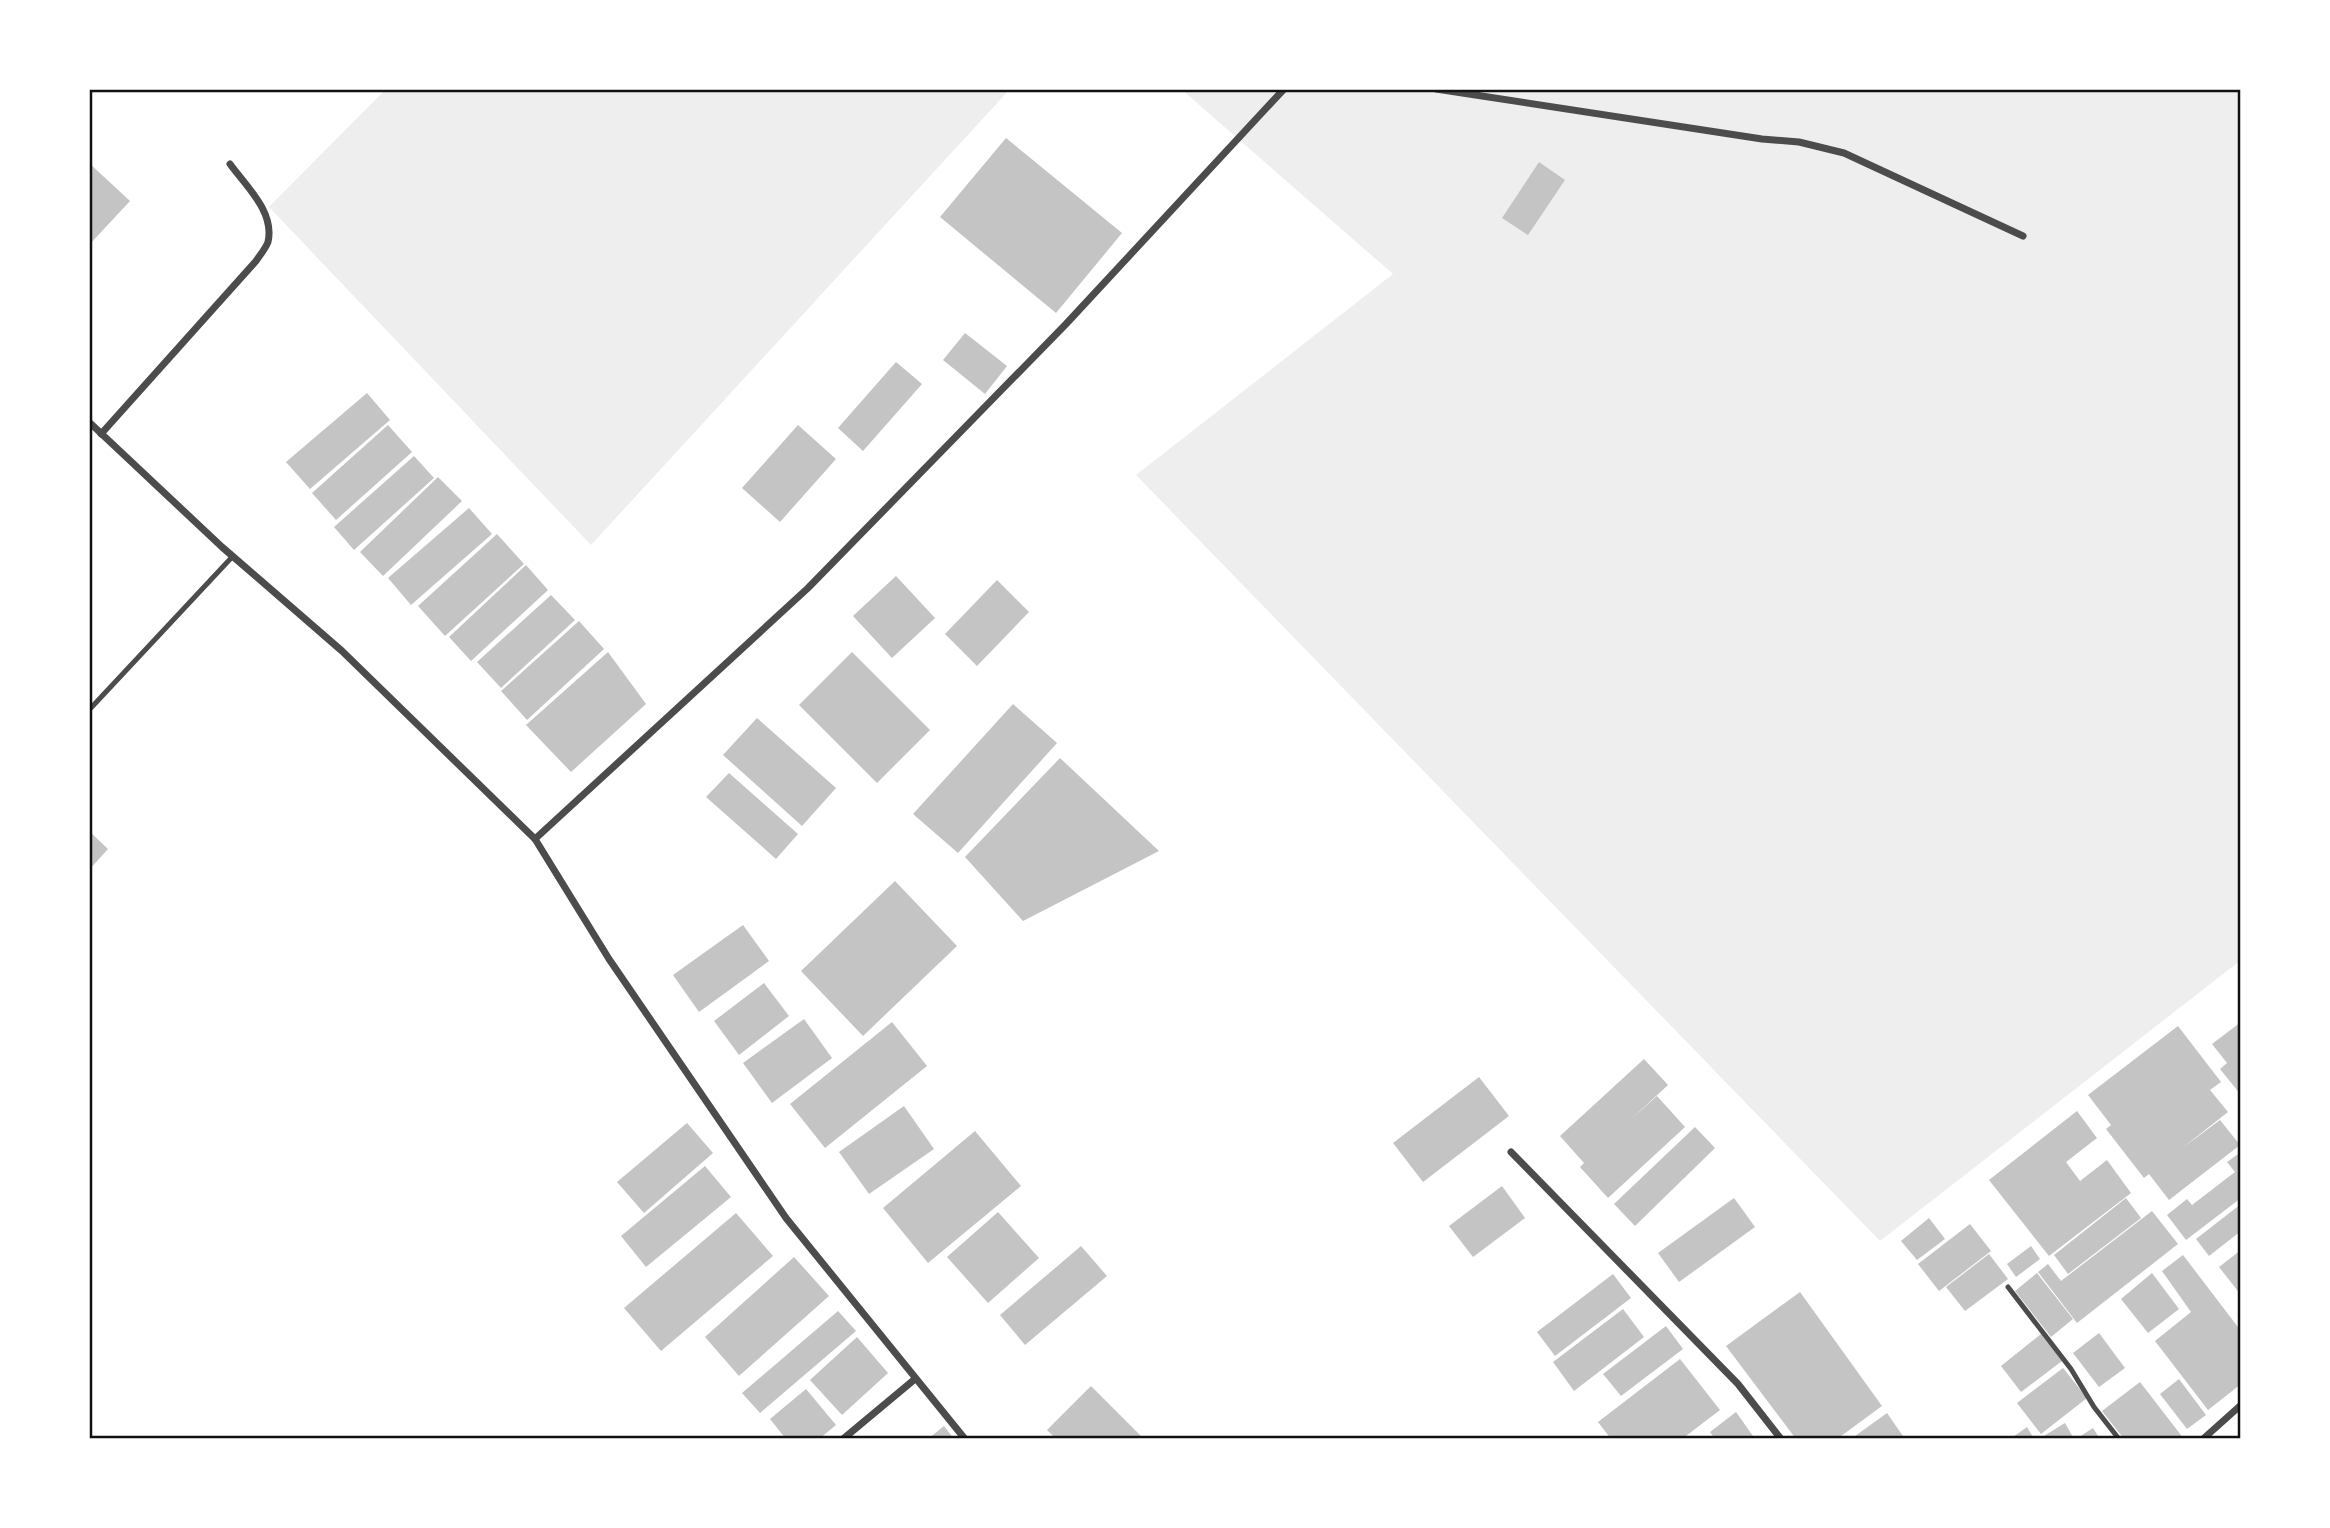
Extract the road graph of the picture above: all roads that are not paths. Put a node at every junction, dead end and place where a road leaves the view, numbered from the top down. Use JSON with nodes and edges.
{"nodes":[{"id":1,"x":1284,"y":89,"type":"edge"},
{"id":2,"x":1436,"y":89,"type":"edge"},
{"id":3,"x":230,"y":164,"type":"dead end"},
{"id":4,"x":2023,"y":236,"type":"dead end"},
{"id":5,"x":89,"y":422,"type":"edge"},
{"id":6,"x":101,"y":434,"type":"junction"},
{"id":7,"x":233,"y":556,"type":"junction"},
{"id":8,"x":89,"y":710,"type":"edge"},
{"id":9,"x":535,"y":839,"type":"junction"},
{"id":10,"x":1511,"y":1152,"type":"dead end"},
{"id":11,"x":2008,"y":1287,"type":"dead end"},
{"id":12,"x":915,"y":1379,"type":"junction"},
{"id":13,"x":2241,"y":1405,"type":"edge"},
{"id":14,"x":843,"y":1439,"type":"edge"},
{"id":15,"x":965,"y":1439,"type":"edge"},
{"id":16,"x":1781,"y":1439,"type":"edge"},
{"id":17,"x":2119,"y":1439,"type":"edge"},
{"id":18,"x":2203,"y":1439,"type":"edge"}],
"edges":[{"from":1,"to":9,"type":"street"},
{"from":2,"to":4,"type":"street"},
{"from":3,"to":6,"type":"street"},
{"from":5,"to":6,"type":"street"},
{"from":6,"to":7,"type":"street"},
{"from":7,"to":8,"type":"lane"},
{"from":7,"to":9,"type":"street"},
{"from":9,"to":12,"type":"street"},
{"from":10,"to":16,"type":"street"},
{"from":11,"to":17,"type":"lane"},
{"from":12,"to":14,"type":"street"},
{"from":12,"to":15,"type":"street"},
{"from":13,"to":18,"type":"street"}]}
